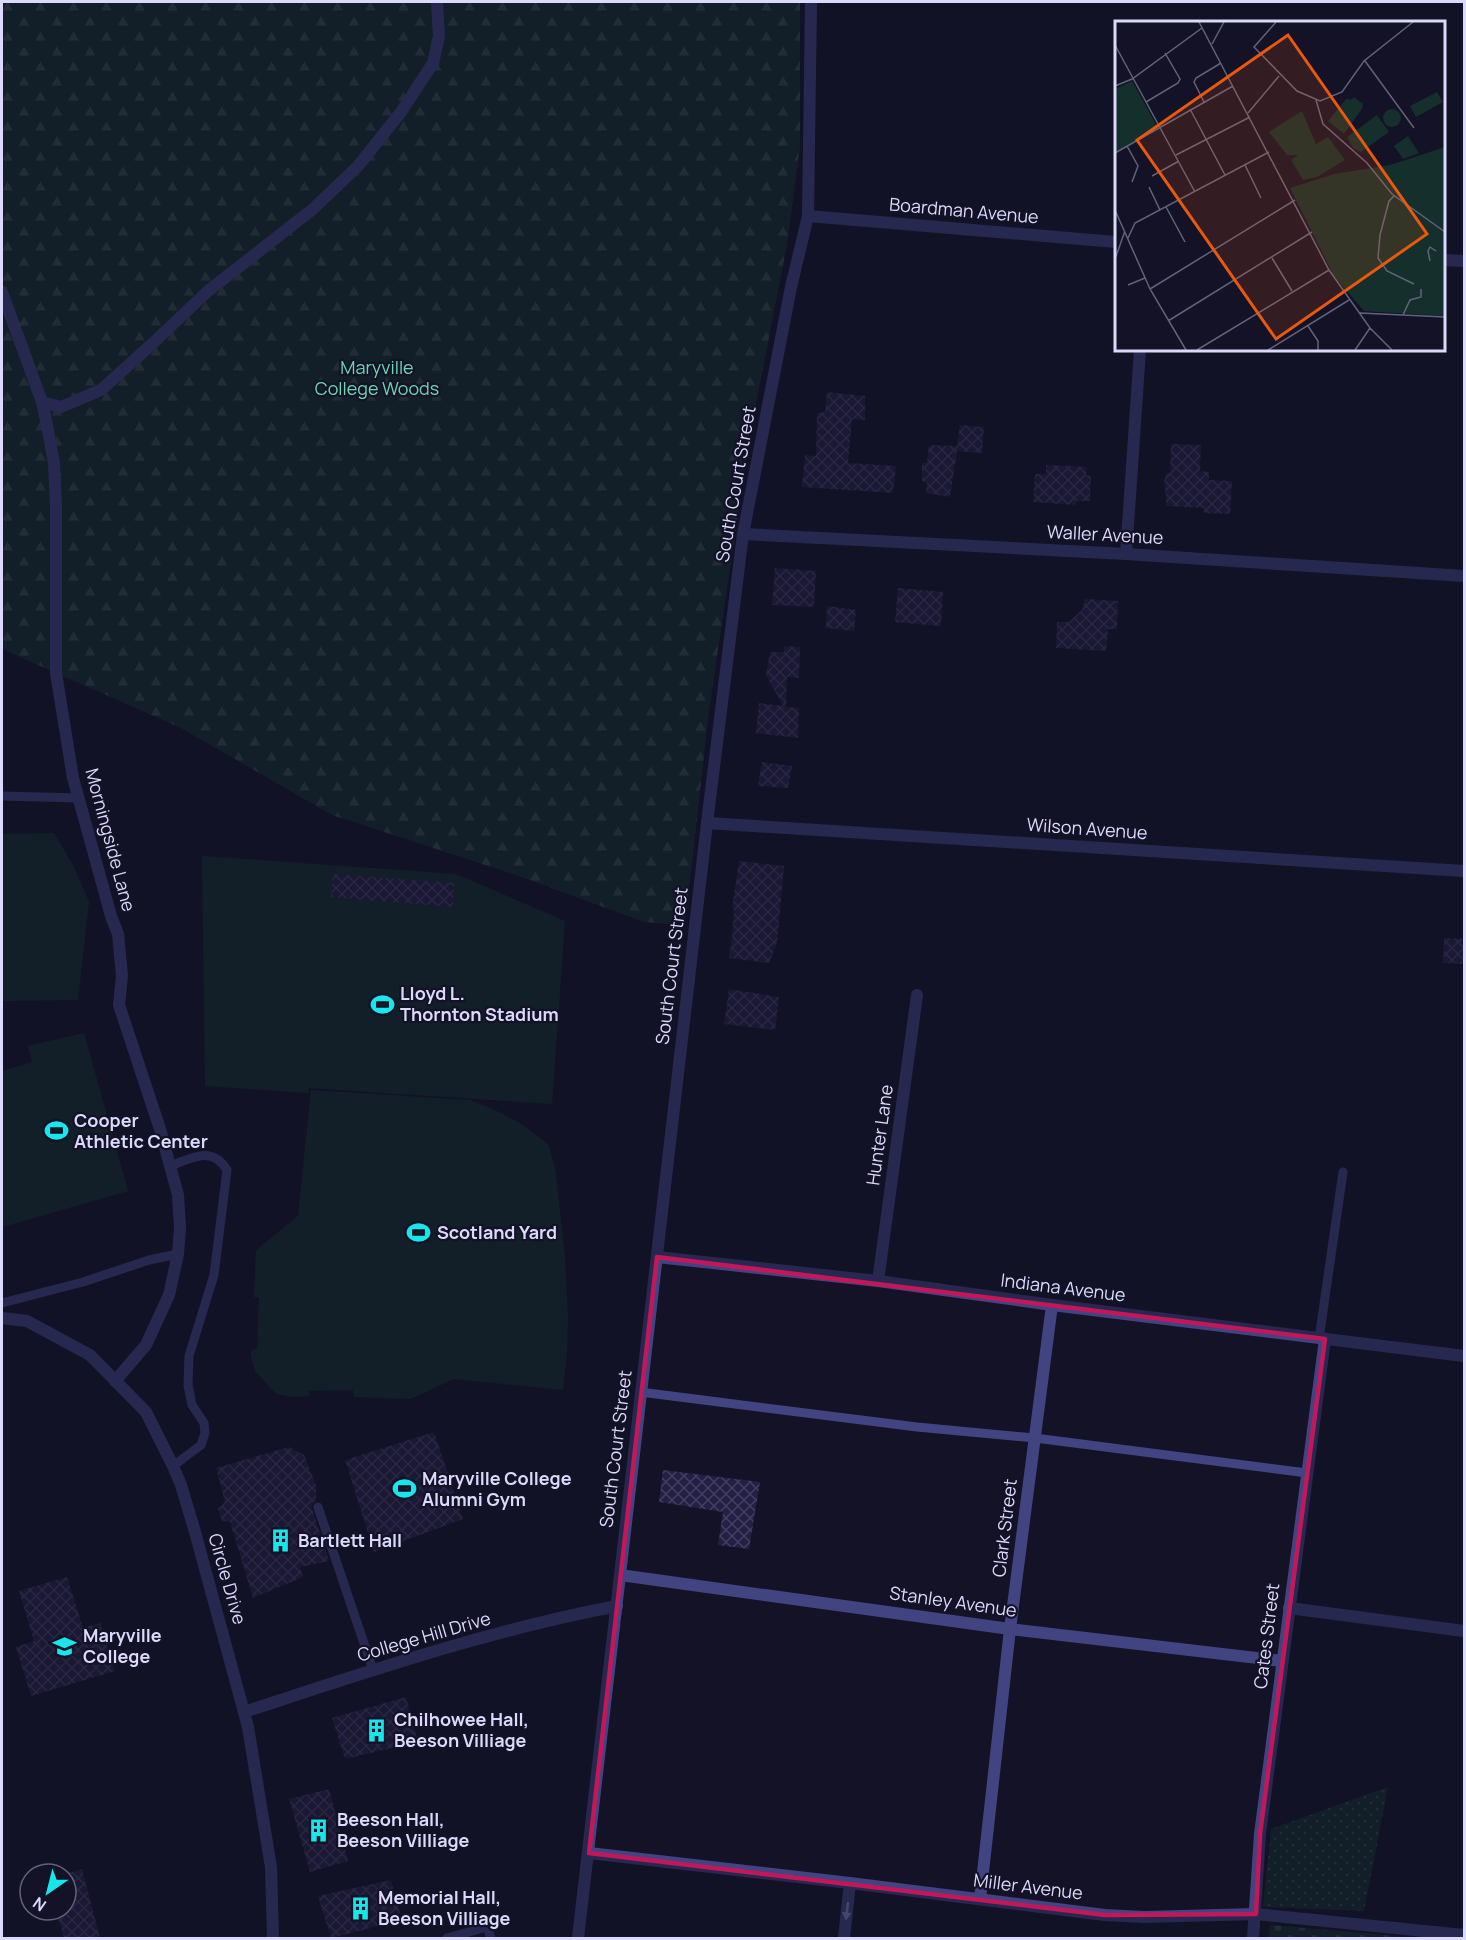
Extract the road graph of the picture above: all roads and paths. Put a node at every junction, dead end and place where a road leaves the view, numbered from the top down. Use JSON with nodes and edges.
{"nodes":[{"id":1,"x":437,"y":2,"type":"edge"},
{"id":2,"x":811,"y":2,"type":"edge"},
{"id":3,"x":808,"y":216,"type":"junction"},
{"id":4,"x":1115,"y":242,"type":"edge"},
{"id":5,"x":1445,"y":260,"type":"edge"},
{"id":6,"x":1464,"y":261,"type":"edge"},
{"id":7,"x":2,"y":291,"type":"edge"},
{"id":8,"x":1140,"y":351,"type":"edge"},
{"id":9,"x":42,"y":402,"type":"junction"},
{"id":10,"x":743,"y":534,"type":"junction"},
{"id":11,"x":1126,"y":554,"type":"junction"},
{"id":12,"x":1464,"y":576,"type":"edge"},
{"id":13,"x":2,"y":796,"type":"edge"},
{"id":14,"x":79,"y":798,"type":"junction"},
{"id":15,"x":707,"y":823,"type":"junction"},
{"id":16,"x":1464,"y":871,"type":"edge"},
{"id":17,"x":917,"y":995,"type":"dead end"},
{"id":18,"x":170,"y":1166,"type":"junction"},
{"id":19,"x":1343,"y":1172,"type":"dead end"},
{"id":20,"x":178,"y":1254,"type":"junction"},
{"id":21,"x":657,"y":1257,"type":"junction"},
{"id":22,"x":878,"y":1281,"type":"junction"},
{"id":23,"x":2,"y":1303,"type":"edge"},
{"id":24,"x":1052,"y":1305,"type":"junction"},
{"id":25,"x":2,"y":1318,"type":"edge"},
{"id":26,"x":1322,"y":1339,"type":"junction"},
{"id":27,"x":1464,"y":1356,"type":"edge"},
{"id":28,"x":115,"y":1381,"type":"junction"},
{"id":29,"x":640,"y":1392,"type":"junction"},
{"id":30,"x":1035,"y":1438,"type":"junction"},
{"id":31,"x":173,"y":1466,"type":"junction"},
{"id":32,"x":1308,"y":1473,"type":"junction"},
{"id":33,"x":318,"y":1508,"type":"dead end"},
{"id":34,"x":620,"y":1575,"type":"junction"},
{"id":35,"x":617,"y":1606,"type":"junction"},
{"id":36,"x":1289,"y":1608,"type":"junction"},
{"id":37,"x":1010,"y":1629,"type":"junction"},
{"id":38,"x":1464,"y":1631,"type":"edge"},
{"id":39,"x":1282,"y":1661,"type":"junction"},
{"id":40,"x":373,"y":1670,"type":"junction"},
{"id":41,"x":244,"y":1712,"type":"junction"},
{"id":42,"x":589,"y":1853,"type":"junction"},
{"id":43,"x":850,"y":1883,"type":"junction"},
{"id":44,"x":980,"y":1899,"type":"junction"},
{"id":45,"x":1256,"y":1914,"type":"junction"},
{"id":46,"x":1464,"y":1935,"type":"edge"},
{"id":47,"x":273,"y":1938,"type":"edge"},
{"id":48,"x":447,"y":1938,"type":"edge"},
{"id":49,"x":491,"y":1938,"type":"edge"},
{"id":50,"x":578,"y":1938,"type":"edge"},
{"id":51,"x":844,"y":1938,"type":"edge"},
{"id":52,"x":1253,"y":1938,"type":"edge"}],
"edges":[{"from":1,"to":9,"type":"street"},
{"from":2,"to":3,"type":"street","name":"South Court Street"},
{"from":3,"to":4,"type":"street","name":"Boardman Avenue"},
{"from":3,"to":10,"type":"street","name":"South Court Street"},
{"from":5,"to":6,"type":"street"},
{"from":7,"to":9,"type":"street","name":"Morningside Lane"},
{"from":8,"to":11,"type":"street"},
{"from":9,"to":14,"type":"street","name":"Morningside Lane"},
{"from":10,"to":11,"type":"street","name":"Waller Avenue"},
{"from":10,"to":15,"type":"street","name":"South Court Street"},
{"from":11,"to":12,"type":"street","name":"Waller Avenue"},
{"from":13,"to":14,"type":"lane"},
{"from":14,"to":18,"type":"street","name":"Morningside Lane"},
{"from":15,"to":16,"type":"street","name":"Wilson Avenue"},
{"from":15,"to":21,"type":"street","name":"South Court Street"},
{"from":17,"to":22,"type":"street","name":"Hunter Lane"},
{"from":18,"to":20,"type":"street","name":"Morningside Lane"},
{"from":18,"to":31,"type":"lane"},
{"from":19,"to":26,"type":"lane"},
{"from":20,"to":23,"type":"lane"},
{"from":20,"to":28,"type":"street","name":"Morningside Lane"},
{"from":21,"to":22,"type":"street","name":"Indiana Avenue"},
{"from":21,"to":29,"type":"street","name":"South Court Street"},
{"from":22,"to":24,"type":"street","name":"Indiana Avenue"},
{"from":24,"to":26,"type":"street","name":"Indiana Avenue"},
{"from":24,"to":30,"type":"street","name":"Clark Street"},
{"from":25,"to":28,"type":"street","name":"Circle Drive"},
{"from":26,"to":27,"type":"street","name":"Indiana Avenue"},
{"from":26,"to":32,"type":"street","name":"Cates Street"},
{"from":28,"to":31,"type":"street","name":"Circle Drive"},
{"from":29,"to":30,"type":"lane"},
{"from":29,"to":34,"type":"street","name":"South Court Street"},
{"from":30,"to":32,"type":"lane"},
{"from":30,"to":37,"type":"street","name":"Clark Street"},
{"from":31,"to":41,"type":"street","name":"Circle Drive"},
{"from":32,"to":36,"type":"street","name":"Cates Street"},
{"from":33,"to":40,"type":"lane"},
{"from":34,"to":35,"type":"street","name":"South Court Street"},
{"from":34,"to":37,"type":"street","name":"Stanley Avenue"},
{"from":35,"to":40,"type":"street","name":"College Hill Drive"},
{"from":35,"to":42,"type":"street","name":"South Court Street"},
{"from":36,"to":38,"type":"street"},
{"from":36,"to":39,"type":"street","name":"Cates Street"},
{"from":37,"to":39,"type":"street","name":"Stanley Avenue"},
{"from":37,"to":44,"type":"street","name":"Clark Street"},
{"from":39,"to":45,"type":"street","name":"Cates Street"},
{"from":40,"to":41,"type":"street","name":"College Hill Drive"},
{"from":41,"to":47,"type":"street","name":"Circle Drive"},
{"from":42,"to":43,"type":"street","name":"Miller Avenue"},
{"from":42,"to":50,"type":"street","name":"South Court Street"},
{"from":43,"to":44,"type":"street","name":"Miller Avenue"},
{"from":43,"to":51,"type":"street","one_way":true},
{"from":44,"to":45,"type":"street","name":"Miller Avenue"},
{"from":45,"to":46,"type":"street","name":"Miller Avenue"},
{"from":45,"to":52,"type":"street","name":"Cates Street"},
{"from":48,"to":49,"type":"lane"}]}
